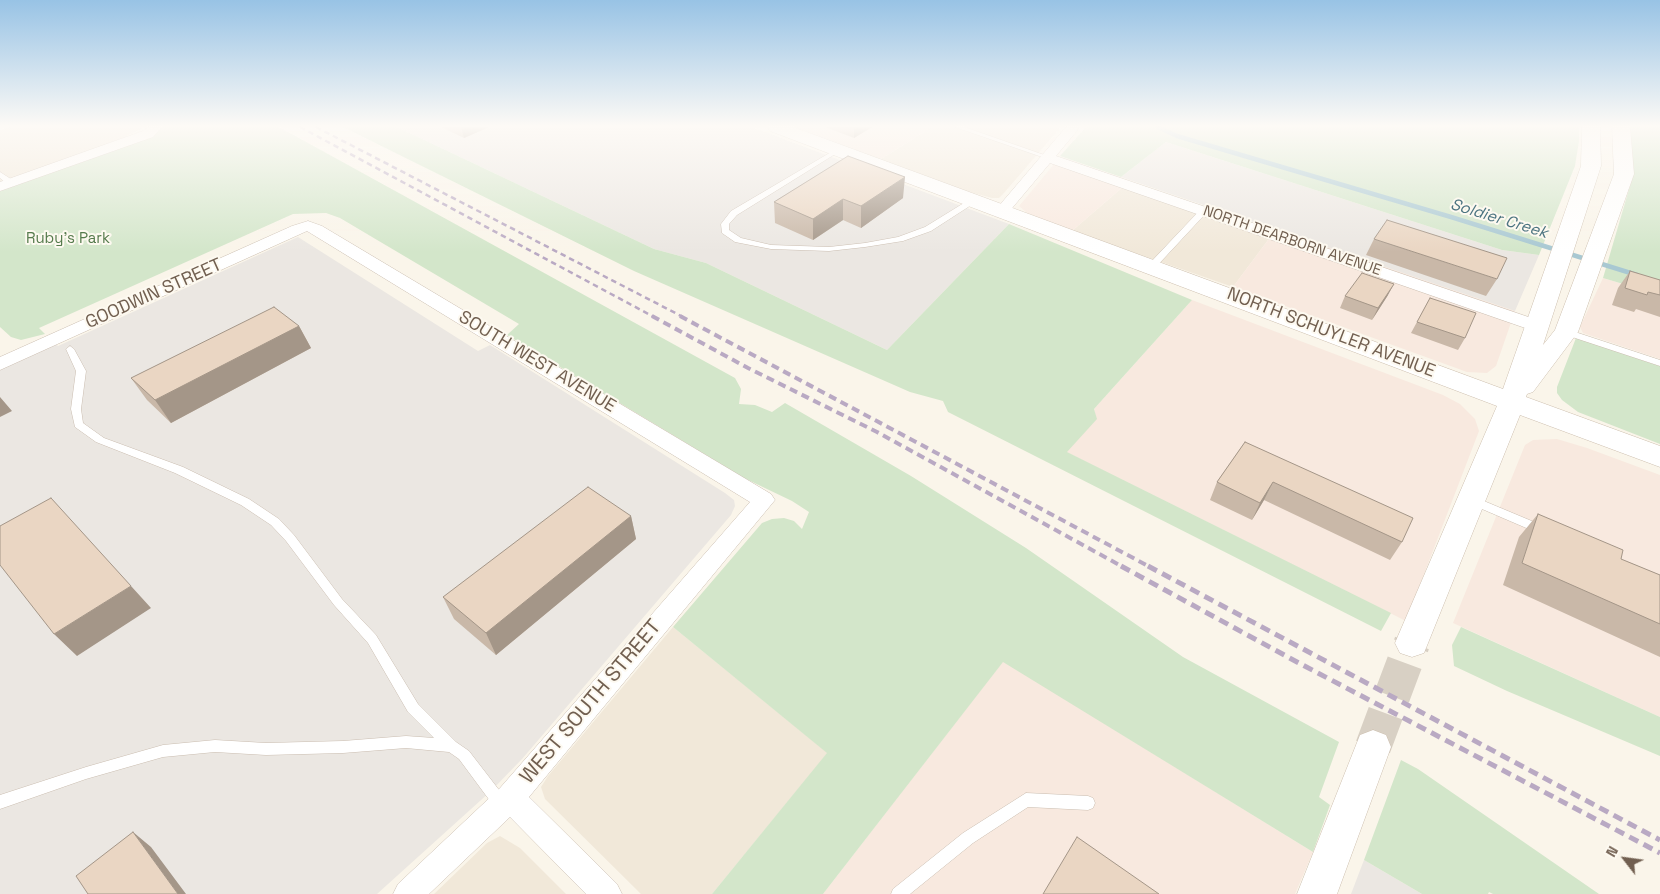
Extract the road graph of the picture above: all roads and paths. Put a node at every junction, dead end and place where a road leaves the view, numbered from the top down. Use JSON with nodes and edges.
{"nodes":[{"id":1,"x":40,"y":169,"type":"edge"},
{"id":2,"x":807,"y":169,"type":"edge"},
{"id":3,"x":889,"y":169,"type":"edge"},
{"id":4,"x":1038,"y":169,"type":"edge"},
{"id":5,"x":1082,"y":169,"type":"edge"},
{"id":6,"x":1590,"y":169,"type":"edge"},
{"id":7,"x":1624,"y":169,"type":"edge"},
{"id":8,"x":4,"y":181,"type":"edge"},
{"id":9,"x":975,"y":200,"type":"junction"},
{"id":10,"x":1003,"y":210,"type":"junction"},
{"id":11,"x":1204,"y":211,"type":"junction"},
{"id":12,"x":308,"y":226,"type":"joint"},
{"id":13,"x":1152,"y":266,"type":"junction"},
{"id":14,"x":1537,"y":326,"type":"junction"},
{"id":15,"x":1566,"y":332,"type":"junction"},
{"id":16,"x":70,"y":349,"type":"dead end"},
{"id":17,"x":3,"y":358,"type":"edge"},
{"id":18,"x":1660,"y":363,"type":"edge"},
{"id":19,"x":1512,"y":401,"type":"junction"},
{"id":20,"x":1660,"y":457,"type":"edge"},
{"id":21,"x":764,"y":500,"type":"joint"},
{"id":22,"x":1472,"y":500,"type":"junction"},
{"id":23,"x":1552,"y":535,"type":"edge"},
{"id":24,"x":1412,"y":643,"type":"tunnel mouth"},
{"id":25,"x":451,"y":746,"type":"junction"},
{"id":26,"x":1373,"y":747,"type":"tunnel mouth"},
{"id":27,"x":506,"y":801,"type":"junction"},
{"id":28,"x":0,"y":802,"type":"edge"},
{"id":29,"x":1088,"y":803,"type":"dead end"},
{"id":30,"x":408,"y":894,"type":"edge"},
{"id":31,"x":608,"y":894,"type":"edge"},
{"id":32,"x":898,"y":894,"type":"edge"},
{"id":33,"x":1317,"y":894,"type":"edge"}],
"edges":[{"from":1,"to":8,"type":"street"},
{"from":2,"to":9,"type":"lane"},
{"from":3,"to":9,"type":"main road","name":"NORTH SCHUYLER AVENUE"},
{"from":4,"to":10,"type":"street"},
{"from":5,"to":11,"type":"street","name":"NORTH DEARBORN AVENUE"},
{"from":6,"to":14,"type":"main road"},
{"from":7,"to":15,"type":"main road"},
{"from":9,"to":10,"type":"main road","name":"NORTH SCHUYLER AVENUE"},
{"from":10,"to":13,"type":"main road","name":"NORTH SCHUYLER AVENUE"},
{"from":11,"to":13,"type":"lane"},
{"from":11,"to":14,"type":"street","name":"NORTH DEARBORN AVENUE"},
{"from":12,"to":17,"type":"street","name":"GOODWIN STREET"},
{"from":12,"to":21,"type":"street","name":"SOUTH WEST AVENUE"},
{"from":13,"to":19,"type":"main road","name":"NORTH SCHUYLER AVENUE"},
{"from":14,"to":19,"type":"main road"},
{"from":15,"to":18,"type":"lane"},
{"from":15,"to":19,"type":"main road"},
{"from":16,"to":25,"type":"lane"},
{"from":19,"to":20,"type":"main road","name":"NORTH SCHUYLER AVENUE"},
{"from":19,"to":22,"type":"main road"},
{"from":21,"to":27,"type":"street","name":"WEST SOUTH STREET"},
{"from":22,"to":23,"type":"lane"},
{"from":22,"to":24,"type":"main road"},
{"from":25,"to":27,"type":"lane"},
{"from":25,"to":28,"type":"lane"},
{"from":26,"to":33,"type":"main road"},
{"from":27,"to":30,"type":"street","name":"WEST SOUTH STREET"},
{"from":27,"to":31,"type":"street"},
{"from":29,"to":32,"type":"lane"}]}
